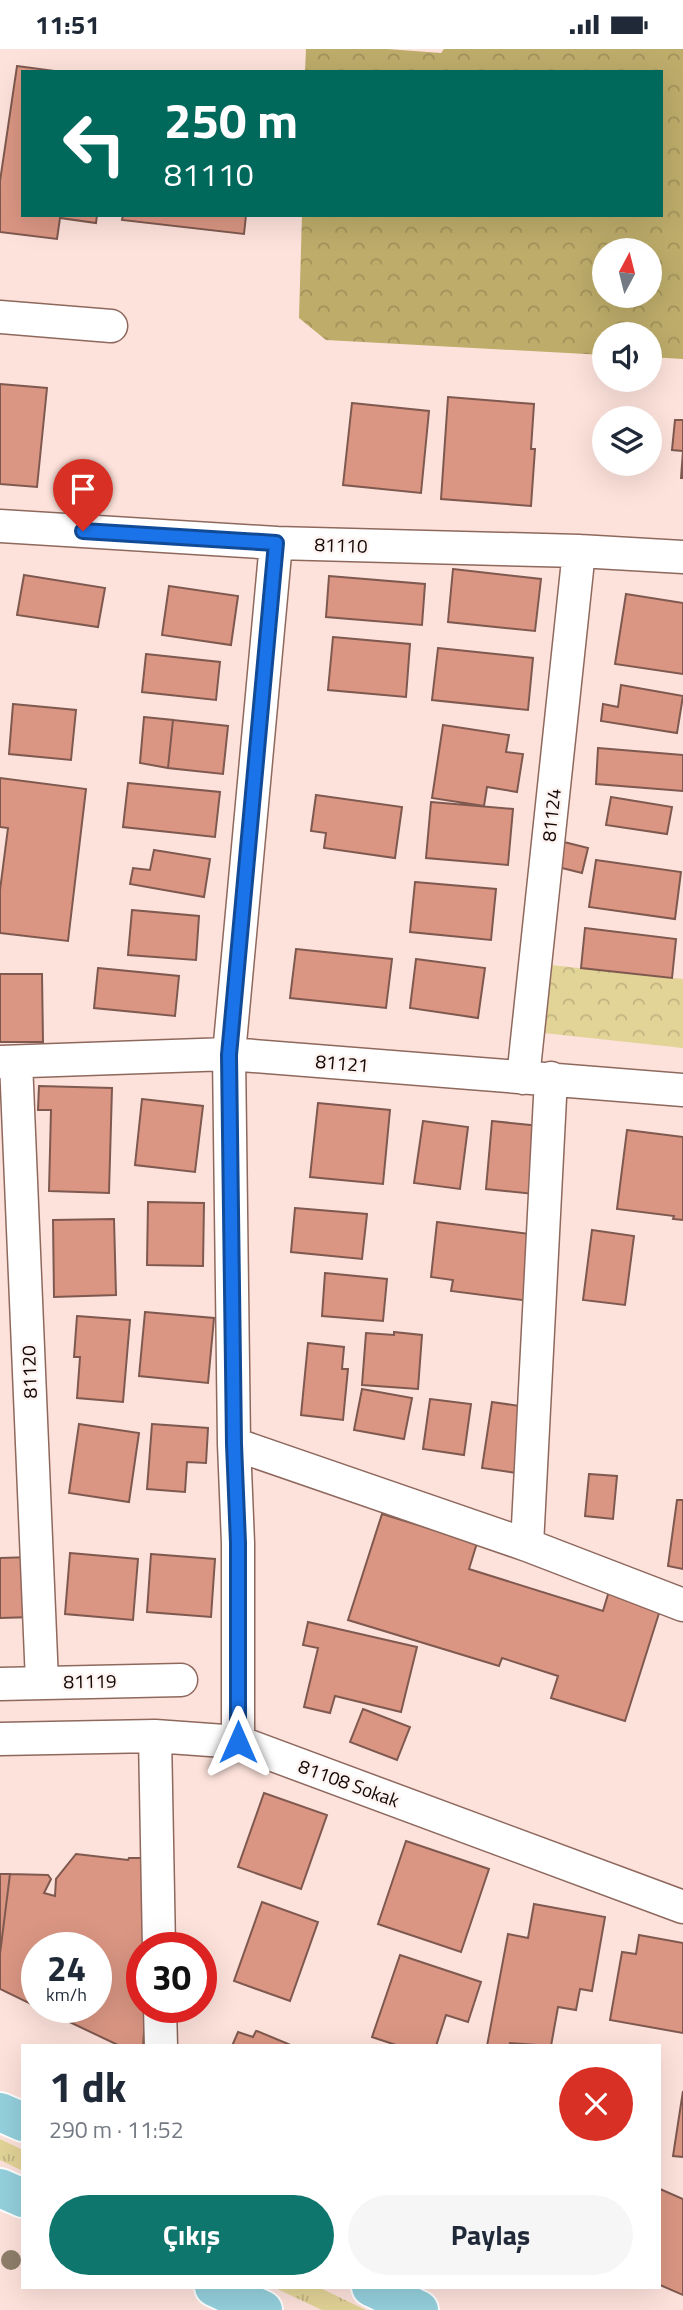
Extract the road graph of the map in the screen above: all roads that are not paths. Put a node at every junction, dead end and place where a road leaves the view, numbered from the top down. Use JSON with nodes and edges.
{"nodes":[{"id":1,"x":0,"y":317,"type":"edge"},
{"id":2,"x":111,"y":326,"type":"dead end"},
{"id":3,"x":0,"y":526,"type":"edge"},
{"id":4,"x":276,"y":543,"type":"junction"},
{"id":5,"x":579,"y":551,"type":"junction"},
{"id":6,"x":683,"y":557,"type":"edge"},
{"id":7,"x":229,"y":1055,"type":"junction"},
{"id":8,"x":8,"y":1062,"type":"edge"},
{"id":9,"x":537,"y":1078,"type":"junction"},
{"id":10,"x":683,"y":1090,"type":"edge"},
{"id":11,"x":234,"y":1444,"type":"junction"},
{"id":12,"x":527,"y":1545,"type":"junction"},
{"id":13,"x":683,"y":1605,"type":"edge"},
{"id":14,"x":181,"y":1680,"type":"dead end"},
{"id":15,"x":42,"y":1682,"type":"junction"},
{"id":16,"x":0,"y":1685,"type":"edge"},
{"id":17,"x":155,"y":1736,"type":"junction"},
{"id":18,"x":0,"y":1739,"type":"edge"},
{"id":19,"x":238,"y":1742,"type":"junction"},
{"id":20,"x":683,"y":1907,"type":"edge"},
{"id":21,"x":159,"y":1932,"type":"edge"},
{"id":22,"x":160,"y":2023,"type":"edge"},
{"id":23,"x":161,"y":2044,"type":"edge"},
{"id":24,"x":0,"y":2112,"type":"edge"},
{"id":25,"x":21,"y":2121,"type":"edge"},
{"id":26,"x":0,"y":2189,"type":"edge"},
{"id":27,"x":21,"y":2197,"type":"edge"},
{"id":28,"x":218,"y":2289,"type":"edge"},
{"id":29,"x":375,"y":2289,"type":"edge"},
{"id":30,"x":263,"y":2310,"type":"edge"},
{"id":31,"x":419,"y":2310,"type":"edge"}],
"edges":[{"from":1,"to":2,"type":"street"},
{"from":3,"to":4,"type":"street","name":"81110"},
{"from":4,"to":5,"type":"street","name":"81110"},
{"from":4,"to":7,"type":"street"},
{"from":5,"to":6,"type":"street","name":"81110"},
{"from":5,"to":9,"type":"street","name":"81124"},
{"from":7,"to":8,"type":"street","name":"81121"},
{"from":7,"to":9,"type":"street","name":"81121"},
{"from":7,"to":11,"type":"street"},
{"from":8,"to":15,"type":"street","name":"81120"},
{"from":9,"to":10,"type":"street","name":"81121"},
{"from":9,"to":12,"type":"street","name":"81124"},
{"from":11,"to":12,"type":"street"},
{"from":11,"to":19,"type":"street"},
{"from":12,"to":13,"type":"street"},
{"from":14,"to":15,"type":"street","name":"81119"},
{"from":15,"to":16,"type":"street","name":"81119"},
{"from":17,"to":18,"type":"street","name":"81108 Sokak"},
{"from":17,"to":19,"type":"street","name":"81108 Sokak"},
{"from":17,"to":21,"type":"street"},
{"from":19,"to":20,"type":"street","name":"81108 Sokak"},
{"from":22,"to":23,"type":"street"},
{"from":24,"to":25,"type":"main road"},
{"from":26,"to":27,"type":"main road"},
{"from":28,"to":30,"type":"main road"},
{"from":29,"to":31,"type":"main road"}]}
